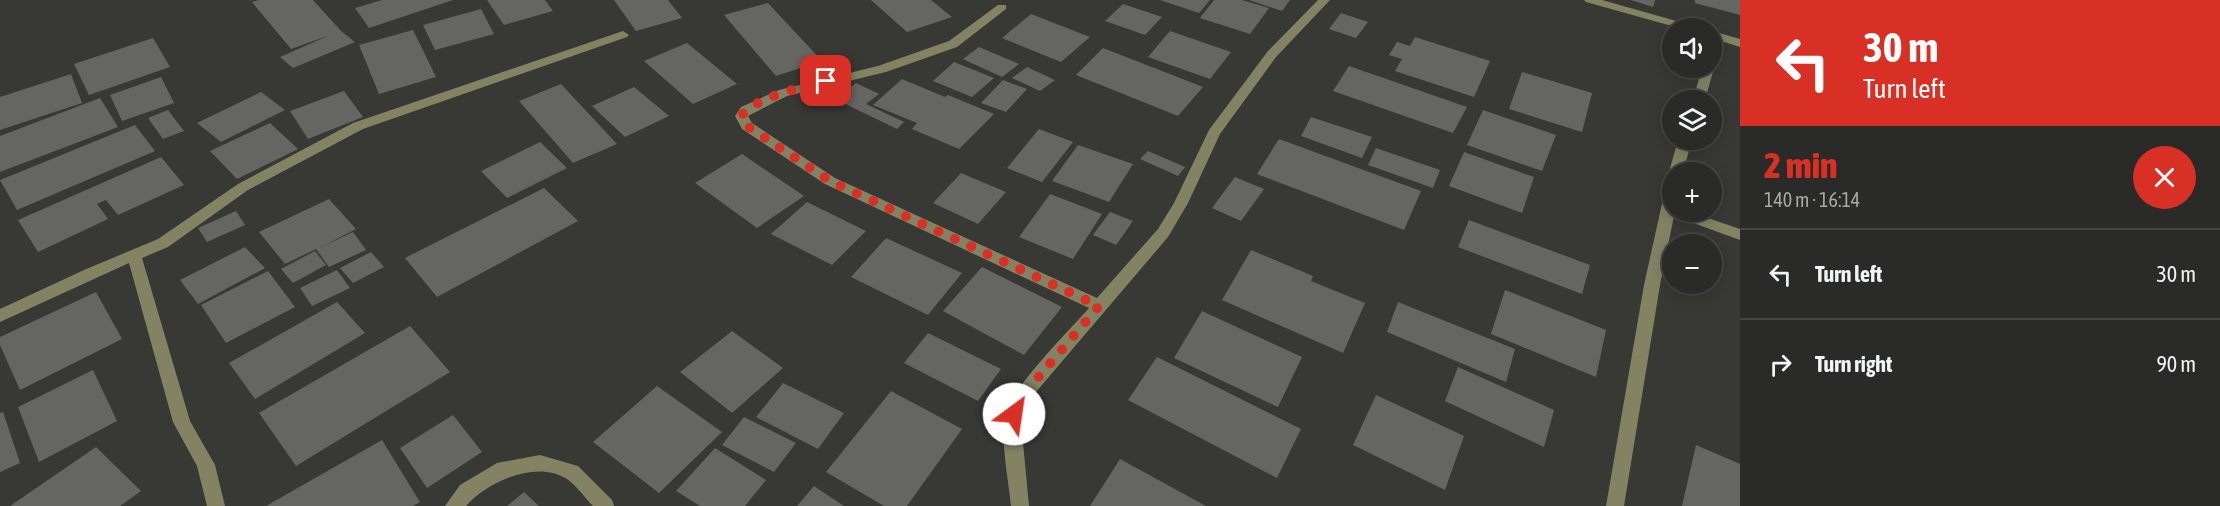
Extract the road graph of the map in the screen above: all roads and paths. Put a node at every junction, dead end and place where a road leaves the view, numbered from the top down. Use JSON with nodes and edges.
{"nodes":[{"id":1,"x":1324,"y":0,"type":"edge"},
{"id":2,"x":1590,"y":0,"type":"edge"},
{"id":3,"x":1002,"y":8,"type":"dead end"},
{"id":4,"x":1662,"y":20,"type":"edge"},
{"id":5,"x":623,"y":34,"type":"dead end"},
{"id":6,"x":1722,"y":37,"type":"edge"},
{"id":7,"x":1740,"y":43,"type":"edge"},
{"id":8,"x":1670,"y":222,"type":"edge"},
{"id":9,"x":1705,"y":222,"type":"edge"},
{"id":10,"x":1740,"y":235,"type":"edge"},
{"id":11,"x":134,"y":255,"type":"junction"},
{"id":12,"x":1099,"y":306,"type":"junction"},
{"id":13,"x":0,"y":316,"type":"edge"},
{"id":14,"x":216,"y":506,"type":"edge"},
{"id":15,"x":454,"y":506,"type":"edge"},
{"id":16,"x":605,"y":506,"type":"edge"},
{"id":17,"x":1020,"y":506,"type":"edge"},
{"id":18,"x":1616,"y":506,"type":"edge"}],
"edges":[{"from":1,"to":12,"type":"street"},
{"from":2,"to":4,"type":"street"},
{"from":3,"to":12,"type":"street"},
{"from":5,"to":11,"type":"street"},
{"from":6,"to":7,"type":"street"},
{"from":8,"to":18,"type":"street"},
{"from":9,"to":10,"type":"street"},
{"from":11,"to":13,"type":"street"},
{"from":11,"to":14,"type":"street"},
{"from":12,"to":17,"type":"street"},
{"from":15,"to":16,"type":"street"}]}
